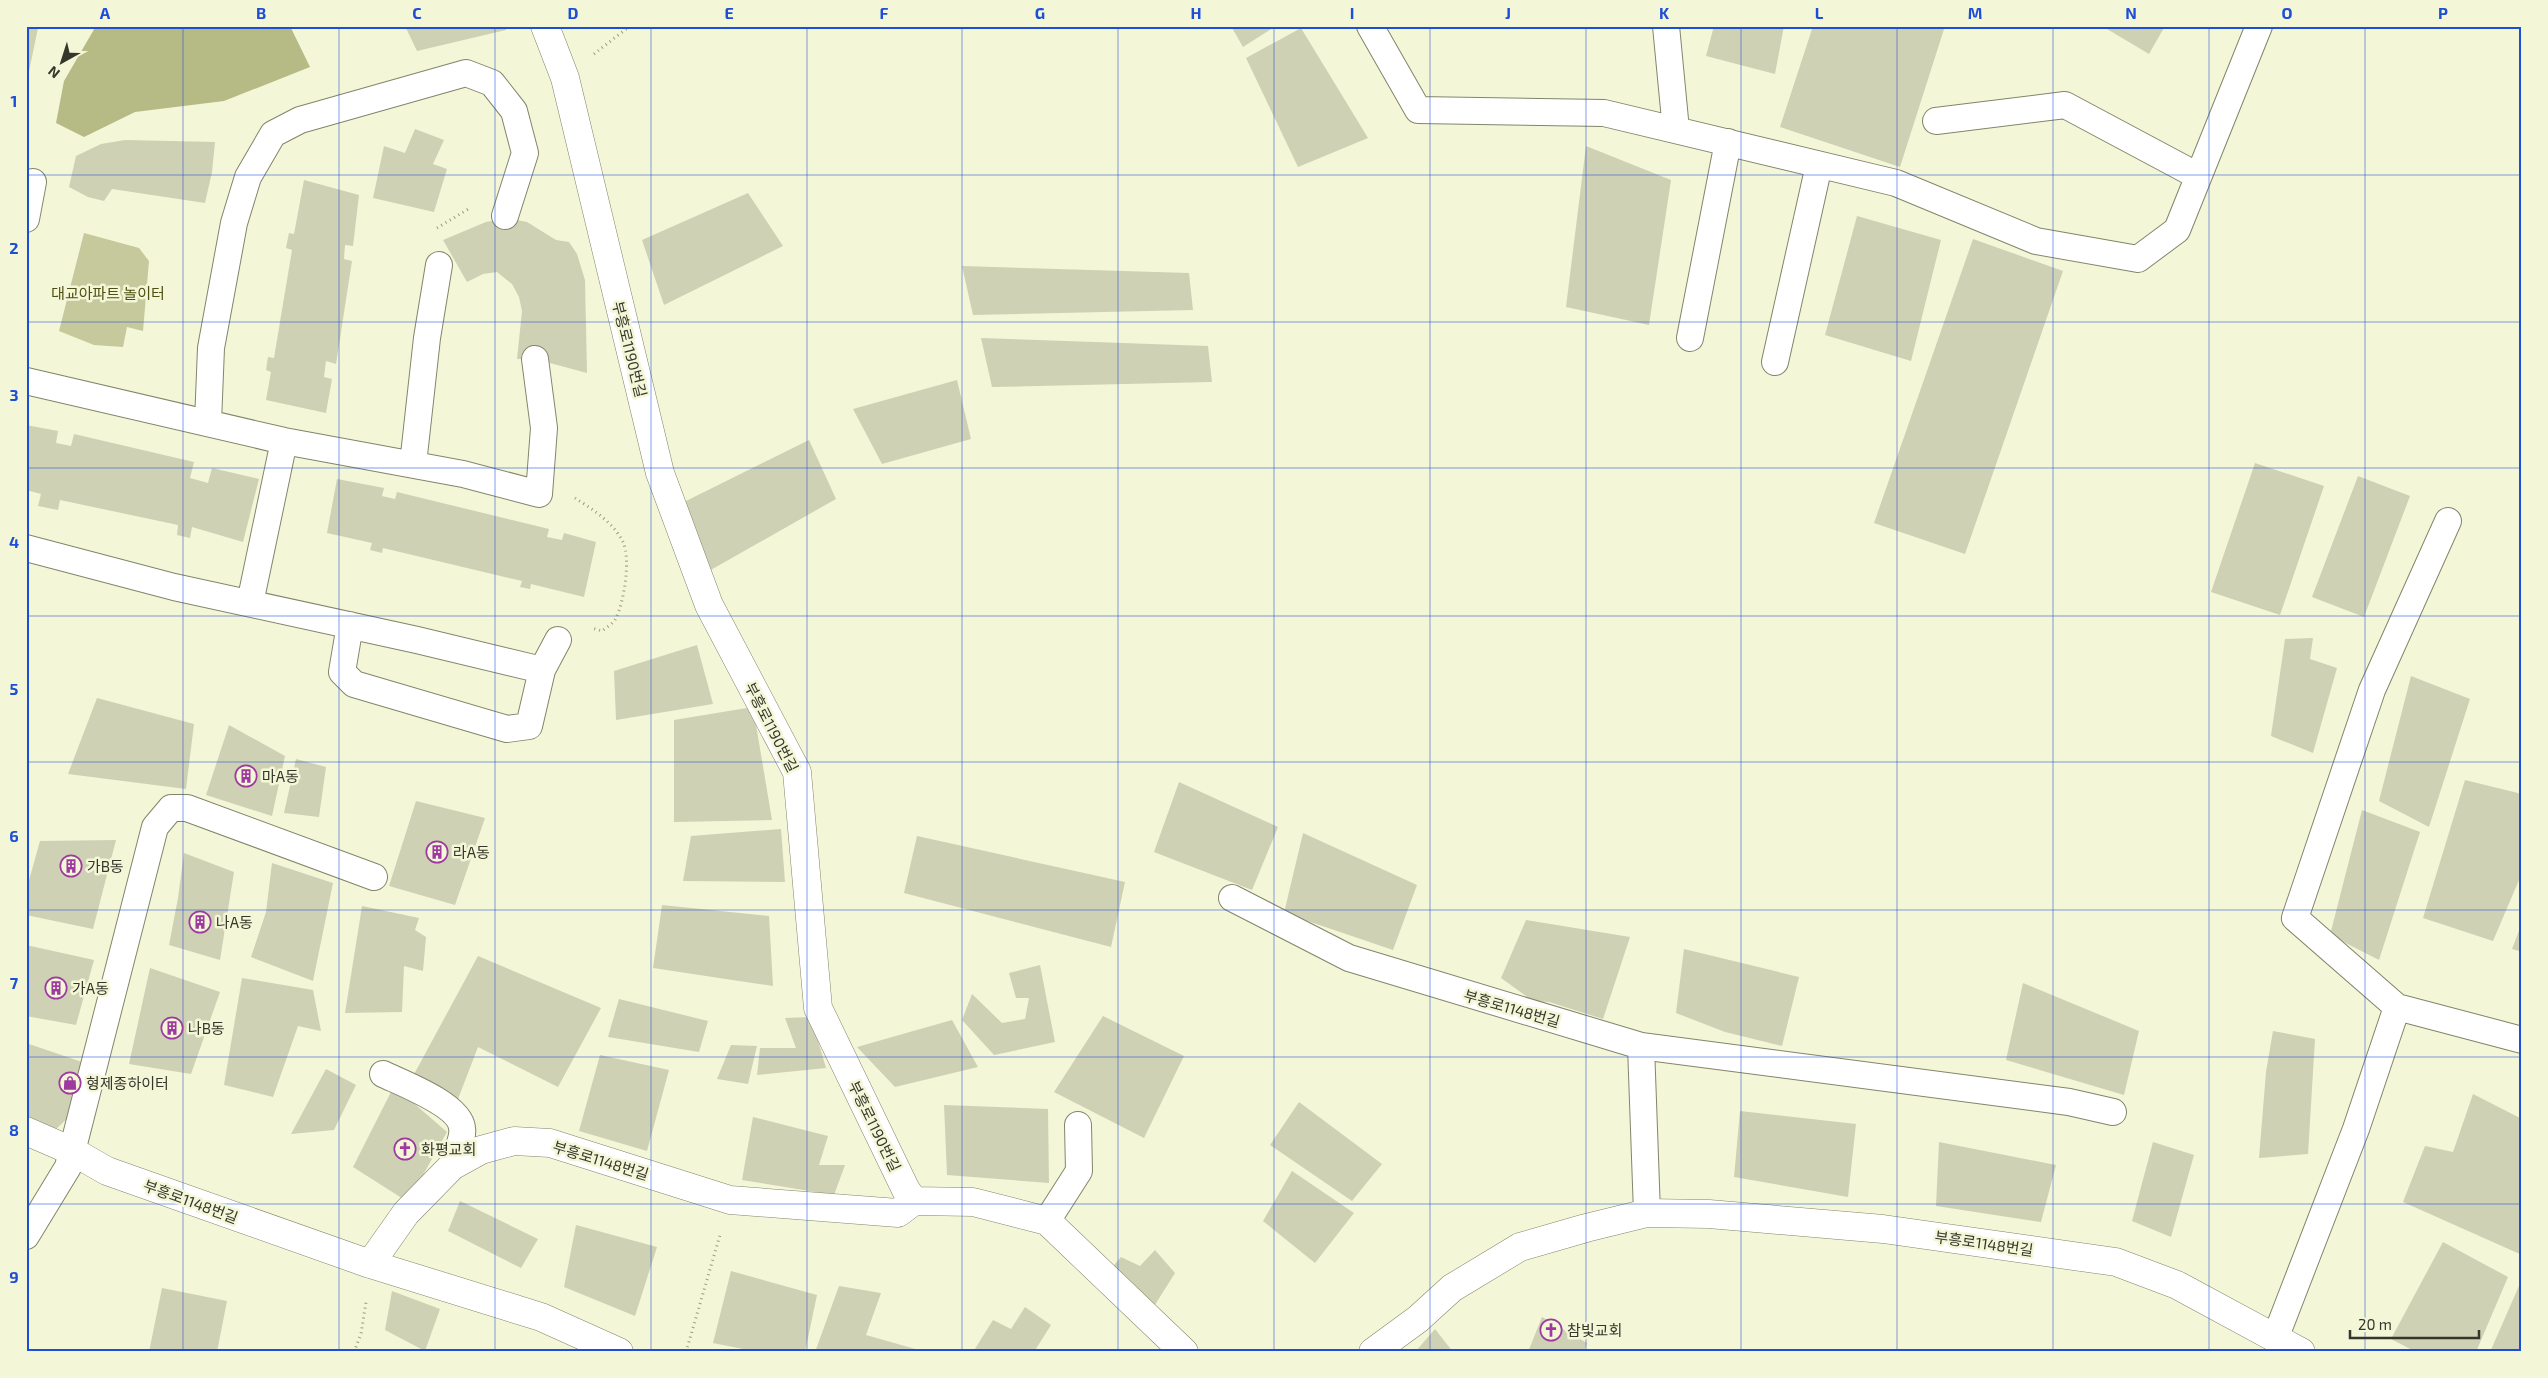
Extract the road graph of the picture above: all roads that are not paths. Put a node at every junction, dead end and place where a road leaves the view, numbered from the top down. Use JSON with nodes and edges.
{"nodes":[{"id":1,"x":545,"y":26,"type":"edge"},
{"id":2,"x":1370,"y":26,"type":"edge"},
{"id":3,"x":1666,"y":26,"type":"edge"},
{"id":4,"x":2259,"y":26,"type":"edge"},
{"id":5,"x":1936,"y":121,"type":"dead end"},
{"id":6,"x":1676,"y":130,"type":"junction"},
{"id":7,"x":1728,"y":142,"type":"junction"},
{"id":8,"x":1819,"y":164,"type":"junction"},
{"id":9,"x":2198,"y":176,"type":"junction"},
{"id":10,"x":33,"y":182,"type":"dead end"},
{"id":11,"x":508,"y":209,"type":"road end"},
{"id":12,"x":26,"y":219,"type":"edge"},
{"id":13,"x":439,"y":265,"type":"dead end"},
{"id":14,"x":1690,"y":338,"type":"dead end"},
{"id":15,"x":535,"y":359,"type":"dead end"},
{"id":16,"x":1775,"y":362,"type":"dead end"},
{"id":17,"x":26,"y":381,"type":"edge"},
{"id":18,"x":208,"y":422,"type":"junction"},
{"id":19,"x":284,"y":441,"type":"junction"},
{"id":20,"x":413,"y":464,"type":"junction"},
{"id":21,"x":2448,"y":521,"type":"dead end"},
{"id":22,"x":26,"y":548,"type":"edge"},
{"id":23,"x":250,"y":603,"type":"junction"},
{"id":24,"x":350,"y":625,"type":"junction"},
{"id":25,"x":558,"y":640,"type":"dead end"},
{"id":26,"x":542,"y":670,"type":"junction"},
{"id":27,"x":374,"y":877,"type":"dead end"},
{"id":28,"x":1232,"y":898,"type":"dead end"},
{"id":29,"x":2398,"y":1007,"type":"junction"},
{"id":30,"x":2522,"y":1040,"type":"edge"},
{"id":31,"x":1641,"y":1046,"type":"junction"},
{"id":32,"x":383,"y":1074,"type":"dead end"},
{"id":33,"x":2114,"y":1112,"type":"dead end"},
{"id":34,"x":1078,"y":1125,"type":"dead end"},
{"id":35,"x":26,"y":1131,"type":"edge"},
{"id":36,"x":72,"y":1151,"type":"junction"},
{"id":37,"x":452,"y":1166,"type":"junction"},
{"id":38,"x":914,"y":1201,"type":"junction"},
{"id":39,"x":1647,"y":1213,"type":"junction"},
{"id":40,"x":1047,"y":1221,"type":"junction"},
{"id":41,"x":26,"y":1236,"type":"edge"},
{"id":42,"x":370,"y":1264,"type":"junction"},
{"id":43,"x":2276,"y":1336,"type":"junction"},
{"id":44,"x":620,"y":1352,"type":"edge"},
{"id":45,"x":1184,"y":1352,"type":"edge"},
{"id":46,"x":1373,"y":1352,"type":"edge"},
{"id":47,"x":2301,"y":1352,"type":"edge"}],
"edges":[{"from":1,"to":38,"type":"street","name":"부흥로1190번길"},
{"from":2,"to":6,"type":"lane"},
{"from":3,"to":6,"type":"lane"},
{"from":4,"to":9,"type":"lane"},
{"from":5,"to":9,"type":"lane"},
{"from":6,"to":7,"type":"lane"},
{"from":7,"to":8,"type":"lane"},
{"from":7,"to":14,"type":"lane"},
{"from":8,"to":9,"type":"lane"},
{"from":8,"to":16,"type":"lane"},
{"from":10,"to":12,"type":"lane"},
{"from":11,"to":18,"type":"lane"},
{"from":13,"to":20,"type":"lane"},
{"from":15,"to":20,"type":"lane"},
{"from":17,"to":18,"type":"lane"},
{"from":18,"to":19,"type":"lane"},
{"from":19,"to":20,"type":"lane"},
{"from":19,"to":23,"type":"lane"},
{"from":21,"to":29,"type":"lane"},
{"from":22,"to":23,"type":"lane"},
{"from":23,"to":24,"type":"lane"},
{"from":24,"to":26,"type":"lane"},
{"from":24,"to":26,"type":"lane"},
{"from":25,"to":26,"type":"lane"},
{"from":27,"to":36,"type":"lane"},
{"from":28,"to":31,"type":"lane","name":"부흥로1148번길"},
{"from":29,"to":30,"type":"lane"},
{"from":29,"to":43,"type":"lane"},
{"from":31,"to":33,"type":"lane","name":"부흥로1148번길"},
{"from":31,"to":39,"type":"lane"},
{"from":32,"to":37,"type":"lane"},
{"from":34,"to":40,"type":"lane"},
{"from":35,"to":36,"type":"street","name":"부흥로1148번길"},
{"from":36,"to":41,"type":"lane"},
{"from":36,"to":42,"type":"street","name":"부흥로1148번길"},
{"from":37,"to":38,"type":"street","name":"부흥로1148번길"},
{"from":37,"to":42,"type":"street","name":"부흥로1148번길"},
{"from":38,"to":40,"type":"street"},
{"from":39,"to":43,"type":"street","name":"부흥로1148번길"},
{"from":39,"to":46,"type":"street","name":"부흥로1148번길"},
{"from":40,"to":45,"type":"street"},
{"from":42,"to":44,"type":"street","name":"부흥로1148번길"},
{"from":43,"to":47,"type":"street","name":"부흥로1148번길"}]}
